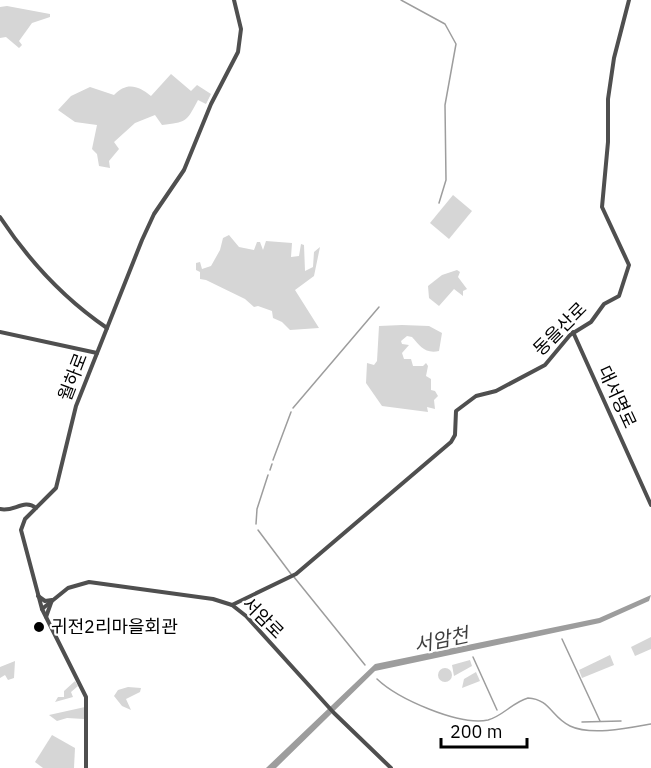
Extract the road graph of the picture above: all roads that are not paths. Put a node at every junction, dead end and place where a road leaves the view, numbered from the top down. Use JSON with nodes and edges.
{"nodes":[{"id":1,"x":234,"y":0,"type":"edge"},
{"id":2,"x":629,"y":0,"type":"edge"},
{"id":3,"x":0,"y":217,"type":"edge"},
{"id":4,"x":107,"y":328,"type":"junction"},
{"id":5,"x":0,"y":332,"type":"edge"},
{"id":6,"x":573,"y":333,"type":"junction"},
{"id":7,"x":97,"y":353,"type":"junction"},
{"id":8,"x":651,"y":505,"type":"edge"},
{"id":9,"x":36,"y":508,"type":"junction"},
{"id":10,"x":0,"y":509,"type":"edge"},
{"id":11,"x":37,"y":595,"type":"junction"},
{"id":12,"x":52,"y":600,"type":"junction"},
{"id":13,"x":232,"y":605,"type":"junction"},
{"id":14,"x":42,"y":609,"type":"junction"},
{"id":15,"x":46,"y":620,"type":"junction"},
{"id":16,"x":87,"y":768,"type":"edge"},
{"id":17,"x":391,"y":768,"type":"edge"}],
"edges":[{"from":1,"to":4,"type":"street","name":"월하로"},
{"from":2,"to":6,"type":"street","name":"동을산로"},
{"from":3,"to":4,"type":"street"},
{"from":4,"to":7,"type":"street","name":"월하로"},
{"from":5,"to":7,"type":"street"},
{"from":6,"to":8,"type":"street","name":"대서명로"},
{"from":6,"to":13,"type":"street","name":"동을산로"},
{"from":7,"to":9,"type":"street","name":"월하로"},
{"from":9,"to":10,"type":"street"},
{"from":9,"to":11,"type":"street","name":"월하로"},
{"from":11,"to":12,"type":"street"},
{"from":11,"to":14,"type":"street","name":"월하로"},
{"from":12,"to":13,"type":"street","name":"서암로"},
{"from":12,"to":14,"type":"street","name":"서암로"},
{"from":12,"to":15,"type":"street"},
{"from":13,"to":17,"type":"street","name":"서암로"},
{"from":14,"to":15,"type":"street","name":"월하로"},
{"from":15,"to":16,"type":"street","name":"월하로"}]}
